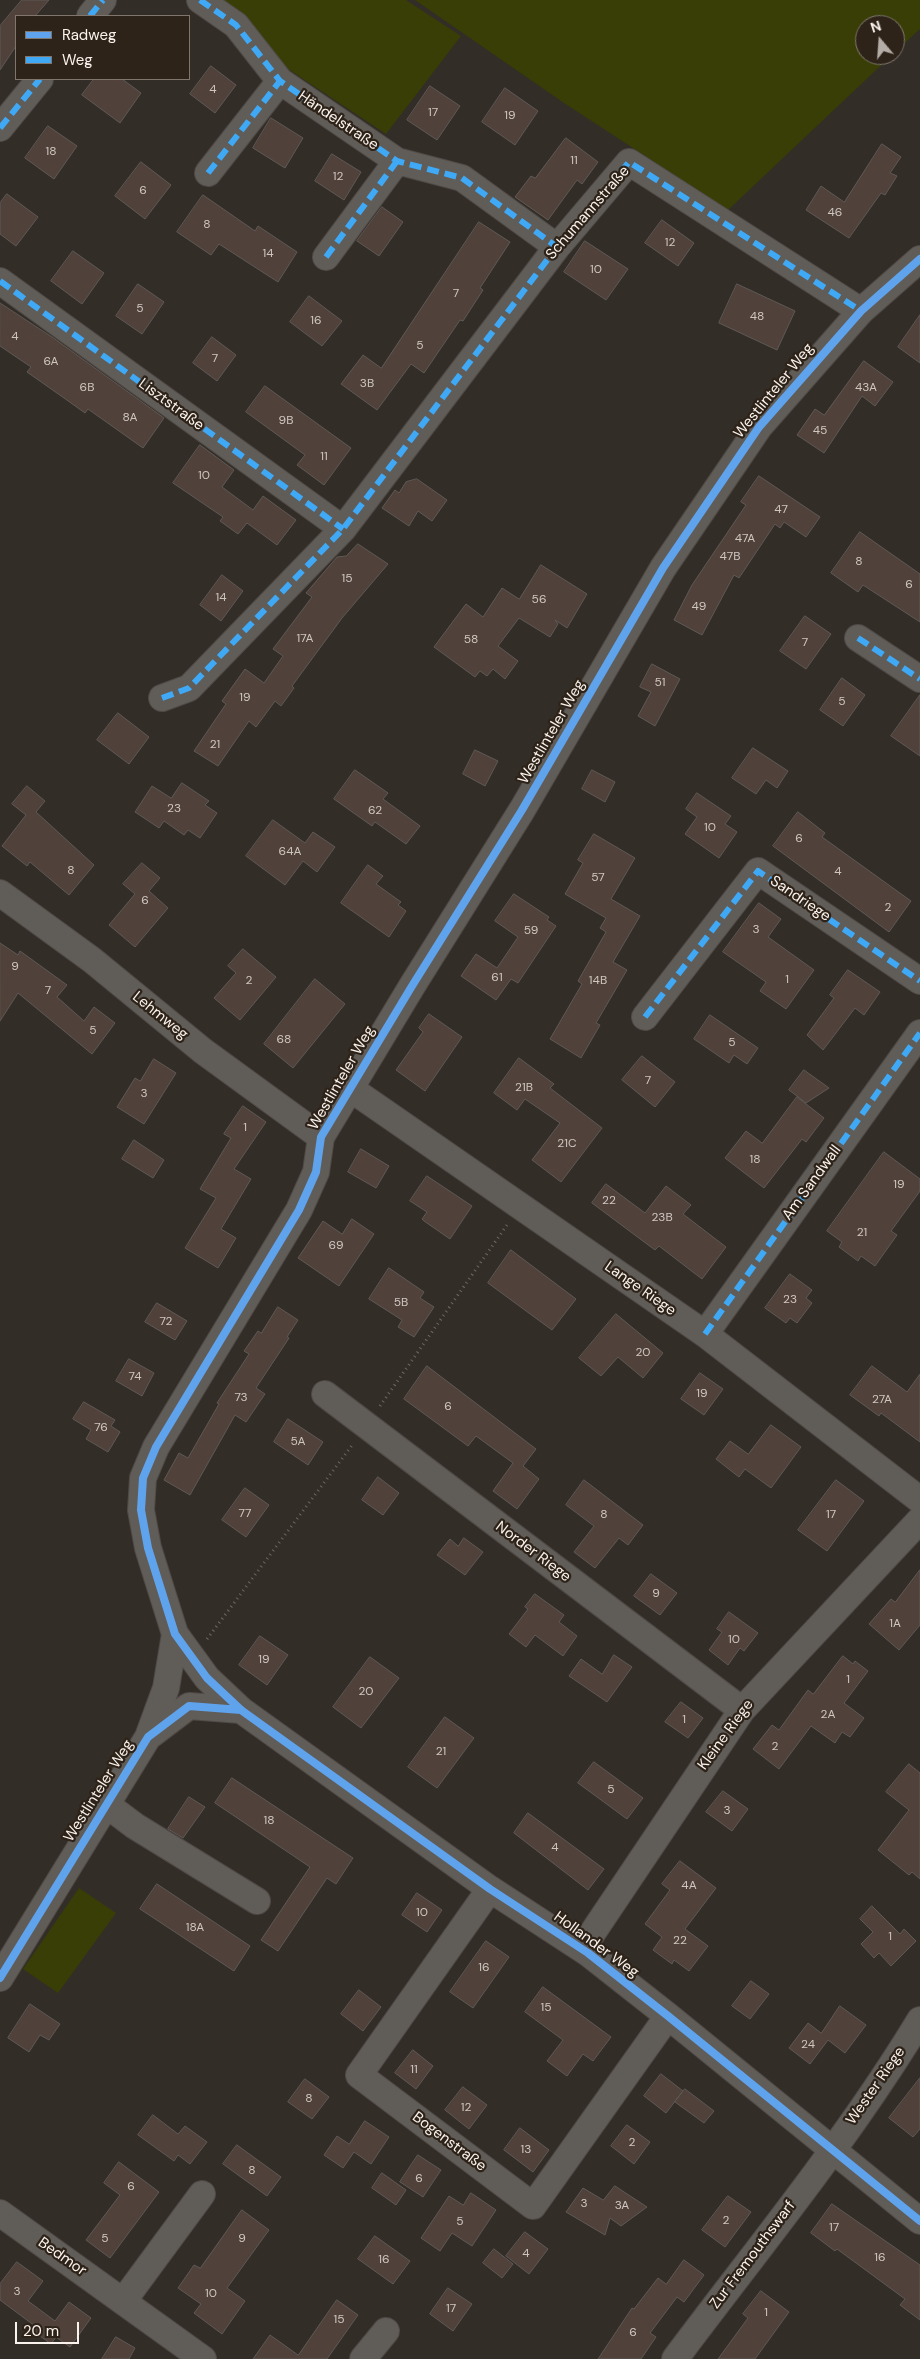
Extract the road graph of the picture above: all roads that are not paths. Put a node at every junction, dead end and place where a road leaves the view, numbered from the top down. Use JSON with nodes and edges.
{"nodes":[{"id":1,"x":103,"y":0,"type":"edge"},
{"id":2,"x":200,"y":0,"type":"edge"},
{"id":3,"x":91,"y":15,"type":"edge"},
{"id":4,"x":39,"y":80,"type":"edge"},
{"id":5,"x":280,"y":81,"type":"junction"},
{"id":6,"x":0,"y":128,"type":"edge"},
{"id":7,"x":397,"y":161,"type":"junction"},
{"id":8,"x":208,"y":173,"type":"dead end"},
{"id":9,"x":557,"y":247,"type":"junction"},
{"id":10,"x":326,"y":257,"type":"dead end"},
{"id":11,"x":920,"y":259,"type":"edge"},
{"id":12,"x":0,"y":282,"type":"edge"},
{"id":13,"x":861,"y":311,"type":"junction"},
{"id":14,"x":343,"y":529,"type":"junction"},
{"id":15,"x":858,"y":638,"type":"dead end"},
{"id":16,"x":920,"y":679,"type":"edge"},
{"id":17,"x":162,"y":698,"type":"dead end"},
{"id":18,"x":0,"y":893,"type":"edge"},
{"id":19,"x":920,"y":981,"type":"edge"},
{"id":20,"x":646,"y":1018,"type":"dead end"},
{"id":21,"x":920,"y":1033,"type":"edge"},
{"id":22,"x":351,"y":1089,"type":"junction"},
{"id":23,"x":321,"y":1138,"type":"junction"},
{"id":24,"x":704,"y":1334,"type":"junction"},
{"id":25,"x":325,"y":1394,"type":"dead end"},
{"id":26,"x":920,"y":1500,"type":"edge"},
{"id":27,"x":920,"y":1520,"type":"edge"},
{"id":28,"x":175,"y":1634,"type":"junction"},
{"id":29,"x":241,"y":1710,"type":"junction"},
{"id":30,"x":742,"y":1710,"type":"junction"},
{"id":31,"x":148,"y":1737,"type":"junction"},
{"id":32,"x":107,"y":1805,"type":"junction"},
{"id":33,"x":490,"y":1889,"type":"junction"},
{"id":34,"x":257,"y":1901,"type":"dead end"},
{"id":35,"x":588,"y":1953,"type":"junction"},
{"id":36,"x":0,"y":1978,"type":"edge"},
{"id":37,"x":668,"y":2016,"type":"junction"},
{"id":38,"x":920,"y":2020,"type":"edge"},
{"id":39,"x":831,"y":2151,"type":"junction"},
{"id":40,"x":202,"y":2194,"type":"dead end"},
{"id":41,"x":0,"y":2213,"type":"edge"},
{"id":42,"x":920,"y":2221,"type":"edge"},
{"id":43,"x":124,"y":2300,"type":"junction"},
{"id":44,"x":386,"y":2330,"type":"dead end"},
{"id":45,"x":203,"y":2359,"type":"edge"},
{"id":46,"x":363,"y":2359,"type":"edge"},
{"id":47,"x":675,"y":2359,"type":"edge"}],
"edges":[{"from":1,"to":3,"type":"street"},
{"from":2,"to":5,"type":"street","name":"Händelstraße"},
{"from":4,"to":6,"type":"street"},
{"from":5,"to":7,"type":"street","name":"Händelstraße"},
{"from":5,"to":8,"type":"street"},
{"from":7,"to":9,"type":"street","name":"Händelstraße"},
{"from":7,"to":10,"type":"street"},
{"from":9,"to":13,"type":"street","name":"Schumannstraße"},
{"from":9,"to":14,"type":"street","name":"Schumannstraße"},
{"from":11,"to":13,"type":"street","name":"Westlinteler Weg"},
{"from":12,"to":14,"type":"street","name":"Lisztstraße"},
{"from":13,"to":22,"type":"street","name":"Westlinteler Weg"},
{"from":14,"to":17,"type":"street"},
{"from":15,"to":16,"type":"street"},
{"from":18,"to":23,"type":"street","name":"Lehmweg"},
{"from":19,"to":20,"type":"street","name":"Sandriege"},
{"from":21,"to":24,"type":"street","name":"Am Sandwall"},
{"from":22,"to":23,"type":"street","name":"Westlinteler Weg"},
{"from":22,"to":24,"type":"street","name":"Lange Riege"},
{"from":23,"to":28,"type":"street","name":"Westlinteler Weg"},
{"from":24,"to":26,"type":"street","name":"Lange Riege"},
{"from":25,"to":30,"type":"street","name":"Norder Riege"},
{"from":27,"to":30,"type":"street","name":"Kleine Riege"},
{"from":28,"to":29,"type":"street","name":"Westlinteler Weg"},
{"from":28,"to":31,"type":"street","name":"Westlinteler Weg"},
{"from":29,"to":31,"type":"street","name":"Westlinteler Weg"},
{"from":29,"to":33,"type":"street","name":"Hollander Weg"},
{"from":30,"to":35,"type":"street","name":"Kleine Riege"},
{"from":31,"to":32,"type":"street","name":"Westlinteler Weg"},
{"from":32,"to":34,"type":"street"},
{"from":32,"to":36,"type":"street","name":"Westlinteler Weg"},
{"from":33,"to":35,"type":"street","name":"Hollander Weg"},
{"from":33,"to":37,"type":"street","name":"Bogenstraße"},
{"from":35,"to":37,"type":"street","name":"Hollander Weg"},
{"from":37,"to":39,"type":"street","name":"Hollander Weg"},
{"from":38,"to":39,"type":"street","name":"Wester Riege"},
{"from":39,"to":42,"type":"street","name":"Hollander Weg"},
{"from":39,"to":47,"type":"street","name":"Zur Fremouthswarf"},
{"from":40,"to":43,"type":"street"},
{"from":41,"to":43,"type":"street","name":"Bedmor"},
{"from":43,"to":45,"type":"street","name":"Bedmor"},
{"from":44,"to":46,"type":"street"}]}
